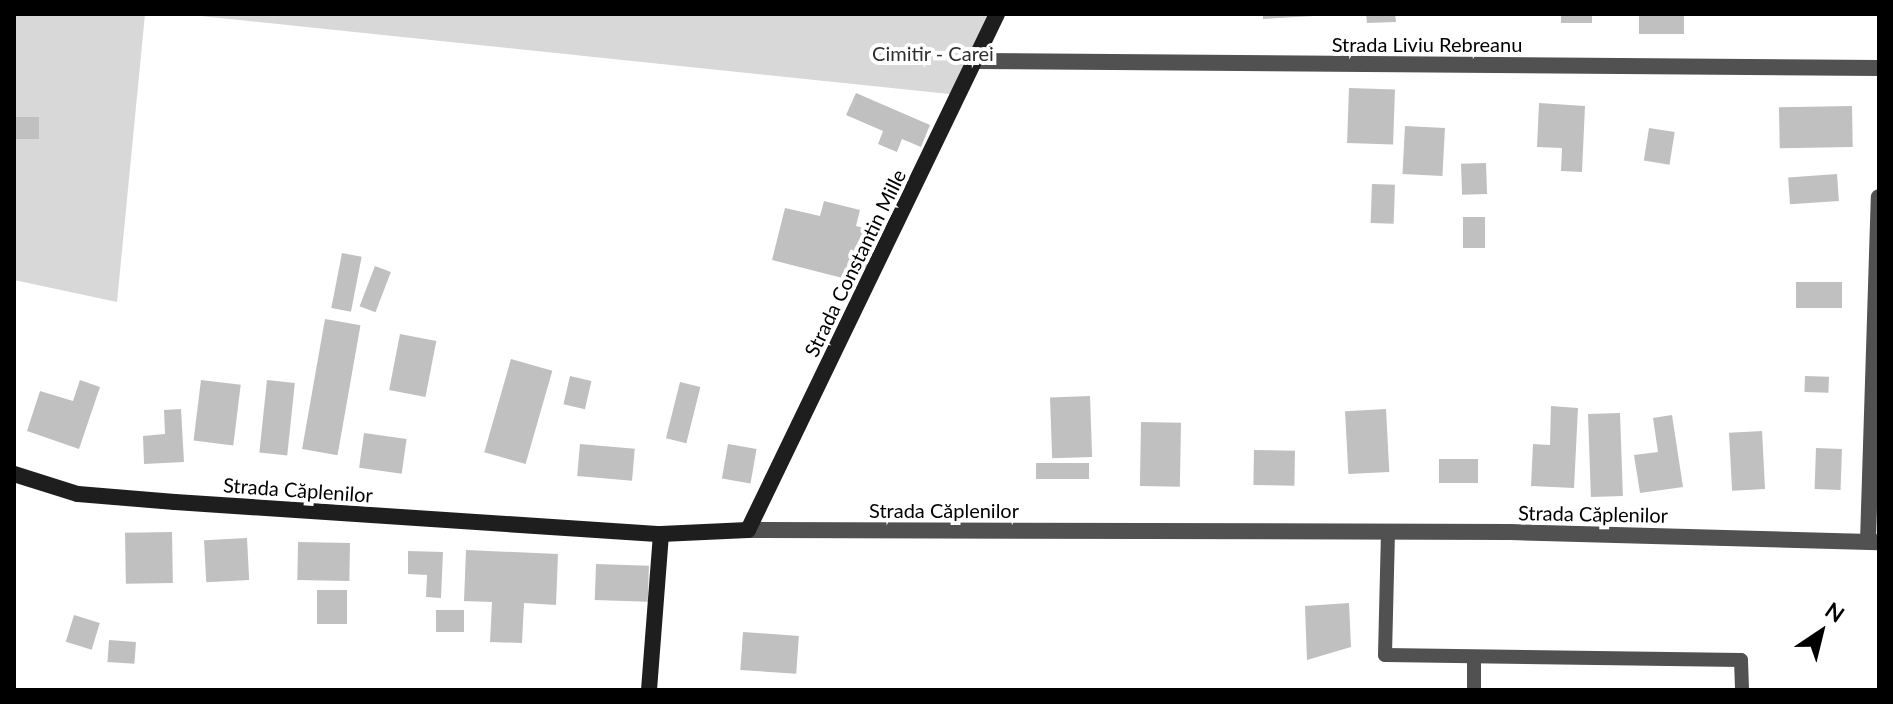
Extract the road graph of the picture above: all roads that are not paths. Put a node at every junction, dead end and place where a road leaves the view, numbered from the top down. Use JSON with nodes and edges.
{"nodes":[{"id":1,"x":997,"y":14,"type":"edge"},
{"id":2,"x":975,"y":61,"type":"junction"},
{"id":3,"x":1879,"y":68,"type":"edge"},
{"id":4,"x":1879,"y":197,"type":"edge"},
{"id":5,"x":14,"y":474,"type":"edge"},
{"id":6,"x":748,"y":530,"type":"junction"},
{"id":7,"x":1388,"y":532,"type":"junction"},
{"id":8,"x":661,"y":534,"type":"junction"},
{"id":9,"x":1873,"y":541,"type":"edge"},
{"id":10,"x":1474,"y":657,"type":"junction"},
{"id":11,"x":649,"y":690,"type":"edge"},
{"id":12,"x":1474,"y":690,"type":"edge"},
{"id":13,"x":1742,"y":690,"type":"edge"}],
"edges":[{"from":1,"to":2,"type":"main road","name":"Strada Constantin Mille"},
{"from":2,"to":3,"type":"street","name":"Strada Liviu Rebreanu"},
{"from":2,"to":6,"type":"main road","name":"Strada Constantin Mille"},
{"from":4,"to":9,"type":"street"},
{"from":5,"to":8,"type":"main road","name":"Strada Căplenilor"},
{"from":6,"to":7,"type":"street","name":"Strada Căplenilor"},
{"from":6,"to":8,"type":"main road","name":"Strada Căplenilor"},
{"from":7,"to":9,"type":"street","name":"Strada Căplenilor"},
{"from":7,"to":10,"type":"lane"},
{"from":8,"to":11,"type":"main road"},
{"from":10,"to":12,"type":"lane"},
{"from":10,"to":13,"type":"lane"}]}
